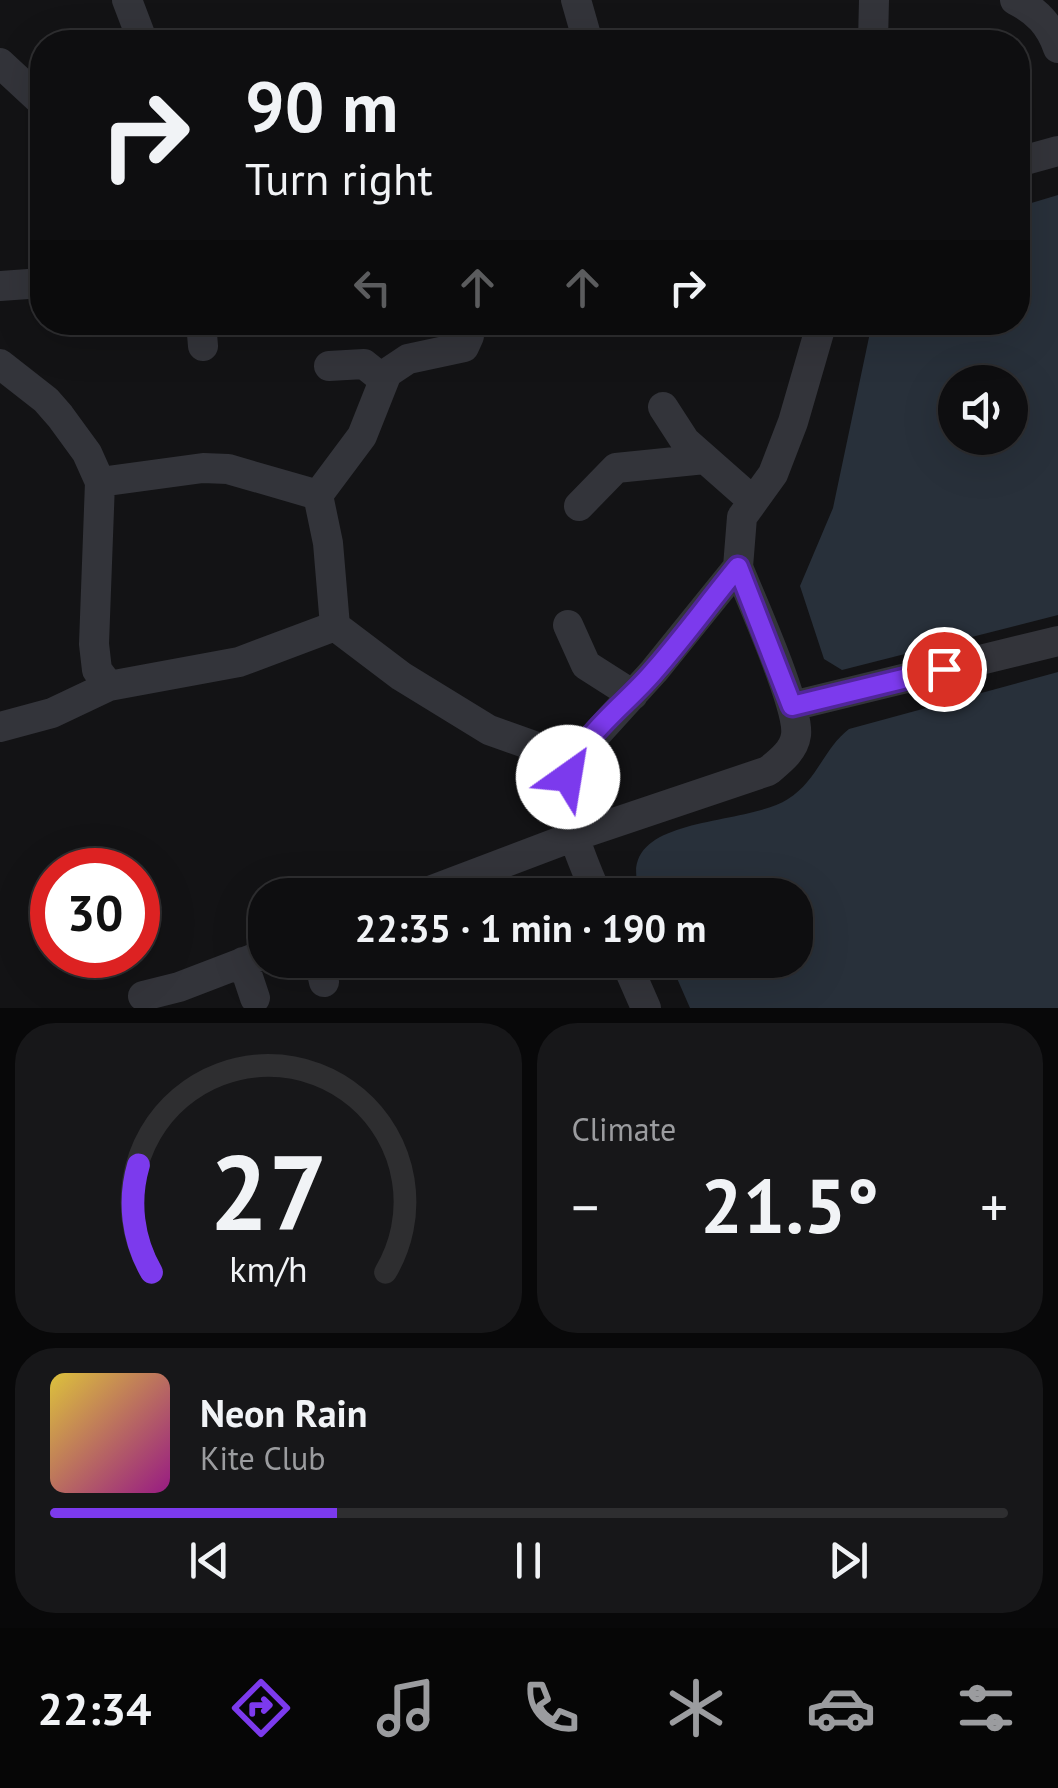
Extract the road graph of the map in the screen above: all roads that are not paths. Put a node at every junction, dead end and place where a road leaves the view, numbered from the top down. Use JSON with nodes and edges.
{"nodes":[{"id":1,"x":127,"y":0,"type":"edge"},
{"id":2,"x":576,"y":0,"type":"edge"},
{"id":3,"x":874,"y":0,"type":"edge"},
{"id":4,"x":1015,"y":0,"type":"edge"},
{"id":5,"x":138,"y":30,"type":"edge"},
{"id":6,"x":585,"y":30,"type":"edge"},
{"id":7,"x":873,"y":30,"type":"edge"},
{"id":8,"x":1058,"y":48,"type":"edge"},
{"id":9,"x":0,"y":63,"type":"edge"},
{"id":10,"x":30,"y":91,"type":"edge"},
{"id":11,"x":1058,"y":151,"type":"edge"},
{"id":12,"x":1030,"y":159,"type":"edge"},
{"id":13,"x":30,"y":284,"type":"edge"},
{"id":14,"x":0,"y":286,"type":"edge"},
{"id":15,"x":469,"y":335,"type":"edge"},
{"id":16,"x":818,"y":335,"type":"edge"},
{"id":17,"x":0,"y":364,"type":"edge"},
{"id":18,"x":329,"y":366,"type":"dead end"},
{"id":19,"x":384,"y":380,"type":"junction"},
{"id":20,"x":663,"y":407,"type":"dead end"},
{"id":21,"x":705,"y":458,"type":"junction"},
{"id":22,"x":100,"y":482,"type":"junction"},
{"id":23,"x":318,"y":495,"type":"junction"},
{"id":24,"x":753,"y":501,"type":"junction"},
{"id":25,"x":580,"y":506,"type":"dead end"},
{"id":26,"x":738,"y":567,"type":"junction"},
{"id":27,"x":568,"y":625,"type":"dead end"},
{"id":28,"x":335,"y":626,"type":"junction"},
{"id":29,"x":1058,"y":640,"type":"edge"},
{"id":30,"x":109,"y":686,"type":"junction"},
{"id":31,"x":632,"y":695,"type":"junction"},
{"id":32,"x":792,"y":706,"type":"junction"},
{"id":33,"x":0,"y":727,"type":"edge"},
{"id":34,"x":573,"y":760,"type":"junction"},
{"id":35,"x":572,"y":837,"type":"junction"},
{"id":36,"x":465,"y":878,"type":"edge"},
{"id":37,"x":590,"y":878,"type":"edge"},
{"id":38,"x":248,"y":960,"type":"edge"},
{"id":39,"x":254,"y":978,"type":"edge"},
{"id":40,"x":633,"y":978,"type":"edge"},
{"id":41,"x":142,"y":996,"type":"dead end"},
{"id":42,"x":255,"y":998,"type":"dead end"},
{"id":43,"x":646,"y":1008,"type":"edge"}],
"edges":[{"from":1,"to":5,"type":"street"},
{"from":2,"to":6,"type":"street"},
{"from":3,"to":7,"type":"street"},
{"from":4,"to":8,"type":"street"},
{"from":9,"to":10,"type":"street"},
{"from":11,"to":12,"type":"street"},
{"from":13,"to":14,"type":"street"},
{"from":15,"to":19,"type":"street"},
{"from":16,"to":24,"type":"street"},
{"from":17,"to":22,"type":"street"},
{"from":18,"to":19,"type":"street"},
{"from":19,"to":23,"type":"street"},
{"from":20,"to":21,"type":"street"},
{"from":21,"to":24,"type":"street"},
{"from":21,"to":25,"type":"street"},
{"from":22,"to":23,"type":"street"},
{"from":22,"to":30,"type":"street"},
{"from":23,"to":28,"type":"street"},
{"from":24,"to":26,"type":"street"},
{"from":26,"to":31,"type":"street"},
{"from":26,"to":32,"type":"street"},
{"from":27,"to":31,"type":"street"},
{"from":28,"to":30,"type":"street"},
{"from":28,"to":34,"type":"street"},
{"from":29,"to":32,"type":"street"},
{"from":30,"to":33,"type":"street"},
{"from":31,"to":34,"type":"street"},
{"from":32,"to":35,"type":"street"},
{"from":34,"to":35,"type":"street"},
{"from":35,"to":36,"type":"street"},
{"from":35,"to":37,"type":"street"},
{"from":38,"to":41,"type":"street"},
{"from":39,"to":42,"type":"street"},
{"from":40,"to":43,"type":"street"}]}
